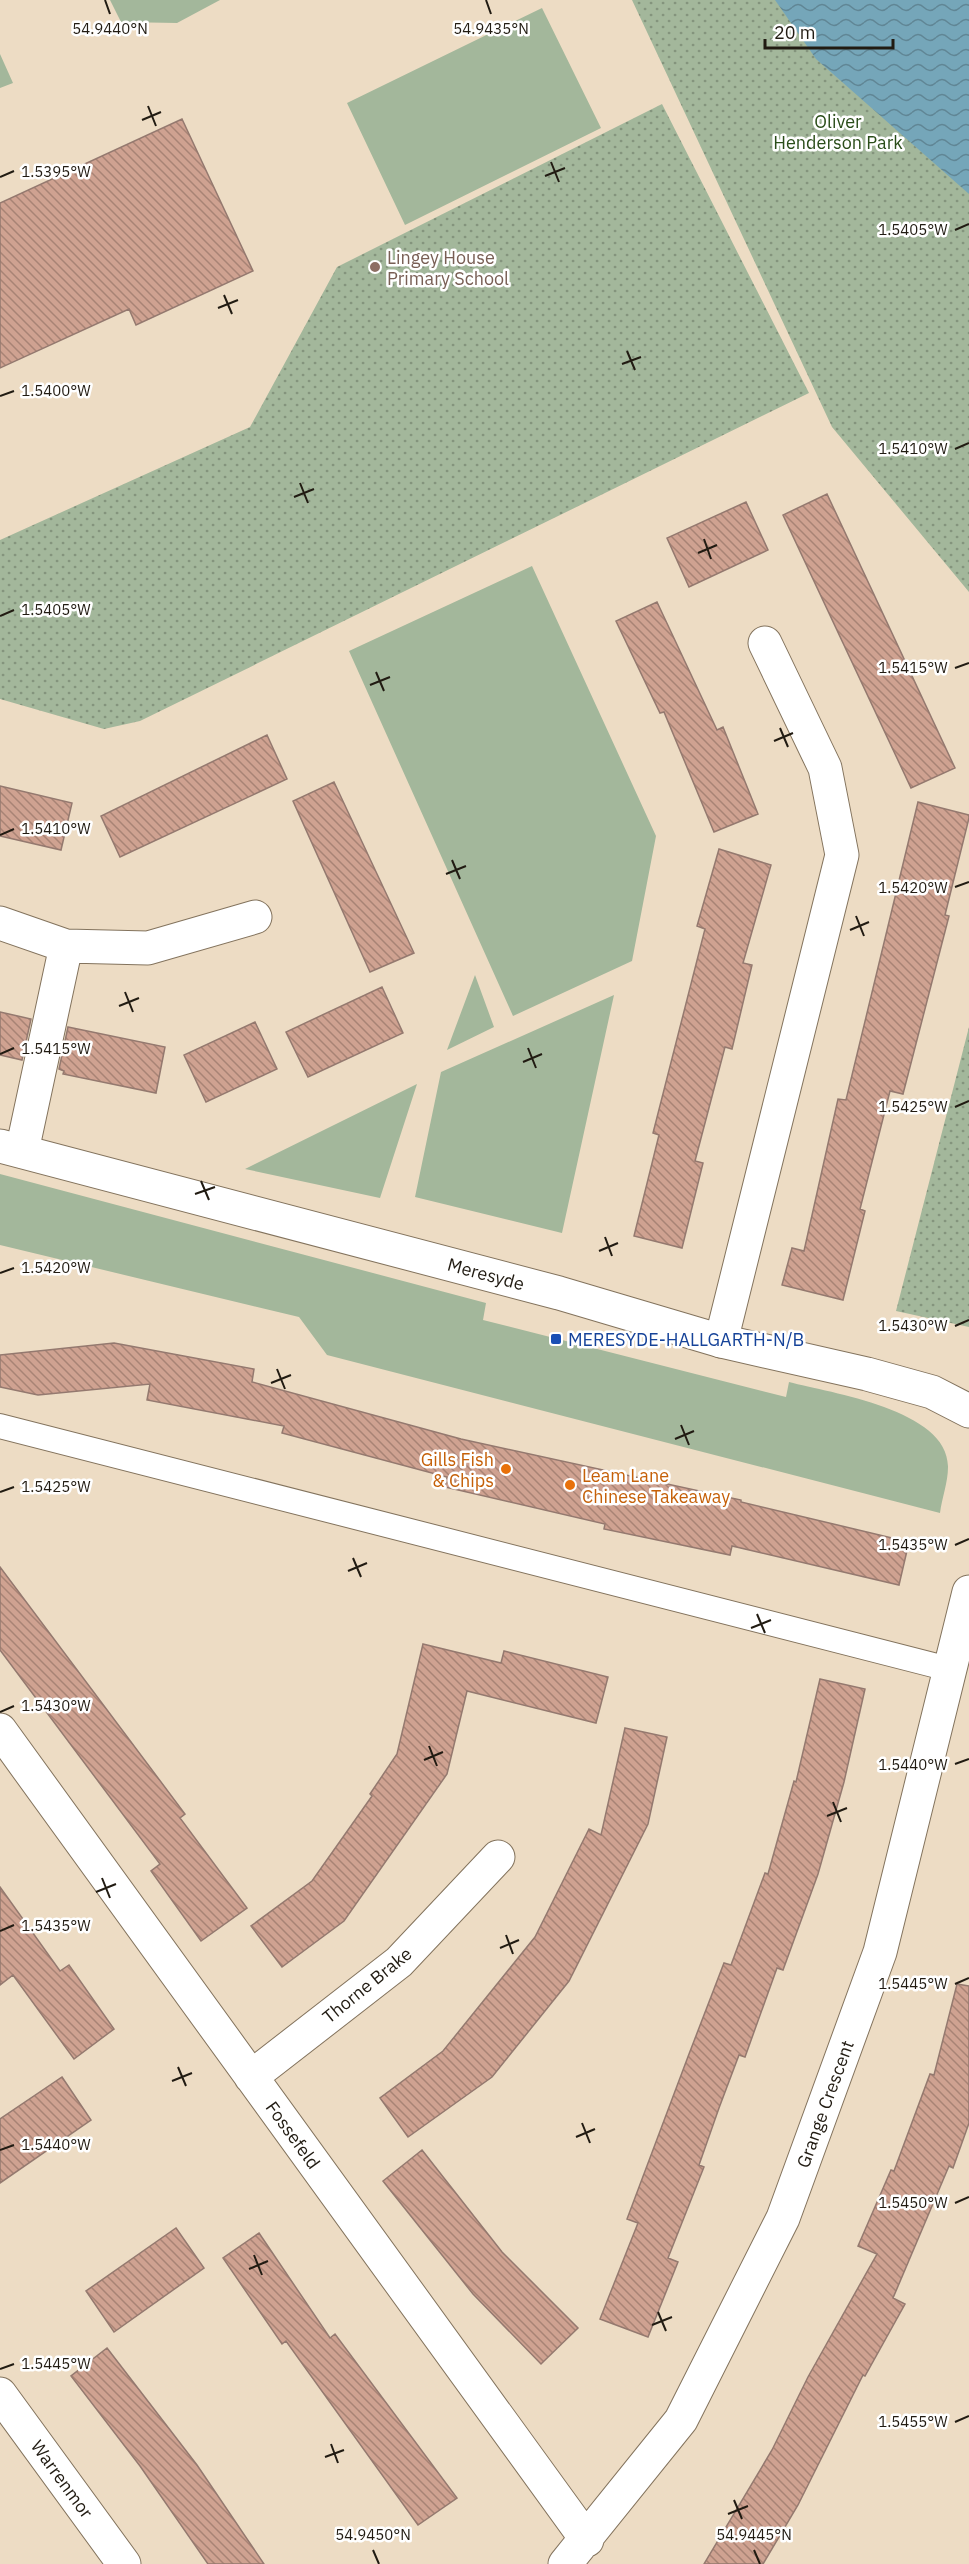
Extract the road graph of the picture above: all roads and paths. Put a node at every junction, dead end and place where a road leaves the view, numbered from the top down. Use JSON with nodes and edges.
{"nodes":[{"id":1,"x":765,"y":643,"type":"dead end"},
{"id":2,"x":255,"y":917,"type":"dead end"},
{"id":3,"x":0,"y":922,"type":"edge"},
{"id":4,"x":66,"y":946,"type":"junction"},
{"id":5,"x":11,"y":1148,"type":"edge"},
{"id":6,"x":721,"y":1341,"type":"junction"},
{"id":7,"x":969,"y":1411,"type":"edge"},
{"id":8,"x":0,"y":1426,"type":"edge"},
{"id":9,"x":969,"y":1592,"type":"edge"},
{"id":10,"x":949,"y":1669,"type":"junction"},
{"id":11,"x":0,"y":1730,"type":"edge"},
{"id":12,"x":498,"y":1857,"type":"dead end"},
{"id":13,"x":251,"y":2077,"type":"junction"},
{"id":14,"x":0,"y":2394,"type":"edge"},
{"id":15,"x":586,"y":2540,"type":"junction"},
{"id":16,"x":124,"y":2564,"type":"edge"},
{"id":17,"x":565,"y":2564,"type":"edge"}],
"edges":[{"from":1,"to":6,"type":"street"},
{"from":2,"to":4,"type":"street"},
{"from":3,"to":4,"type":"street"},
{"from":4,"to":5,"type":"street"},
{"from":5,"to":6,"type":"street","name":"Meresyde"},
{"from":6,"to":7,"type":"street","name":"Meresyde"},
{"from":8,"to":10,"type":"lane"},
{"from":9,"to":10,"type":"street","name":"Grange Crescent"},
{"from":10,"to":15,"type":"street","name":"Grange Crescent"},
{"from":11,"to":13,"type":"street","name":"Fossefeld"},
{"from":12,"to":13,"type":"street","name":"Thorne Brake"},
{"from":13,"to":15,"type":"street","name":"Fossefeld"},
{"from":14,"to":16,"type":"street","name":"Warrenmor"},
{"from":15,"to":17,"type":"street","name":"Grange Crescent"}]}
